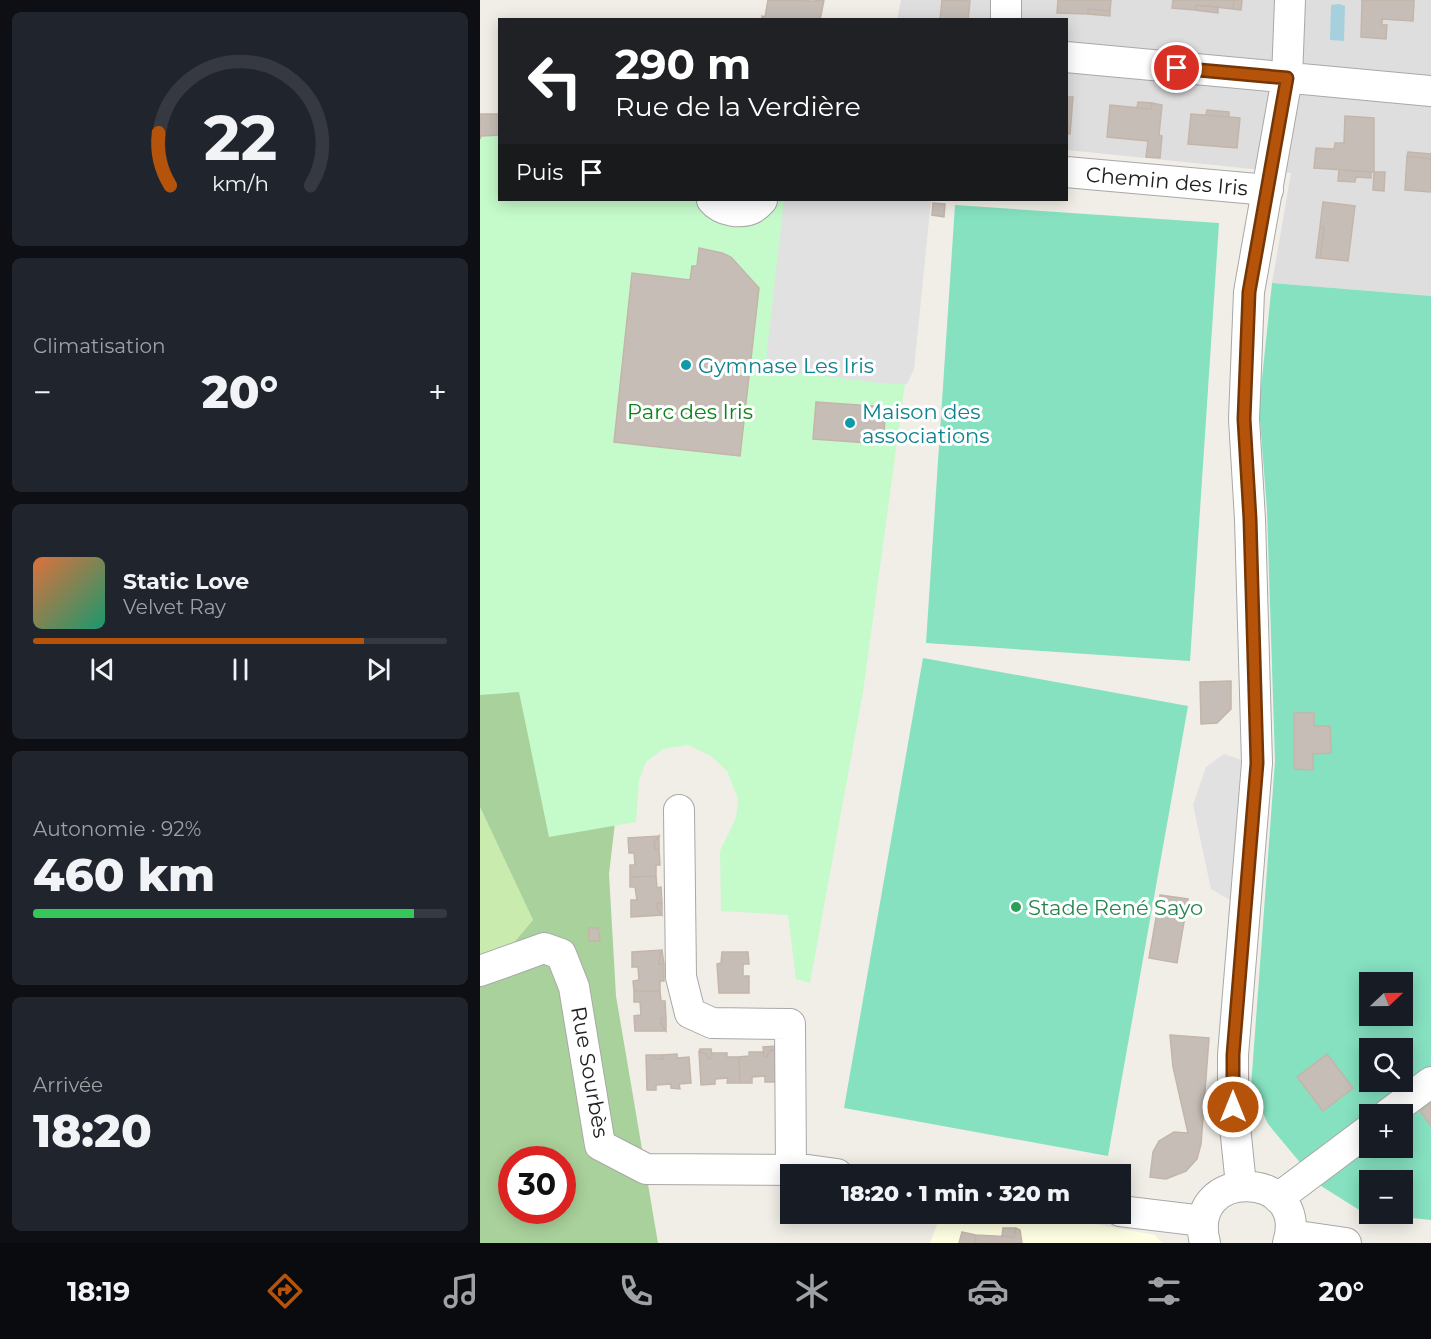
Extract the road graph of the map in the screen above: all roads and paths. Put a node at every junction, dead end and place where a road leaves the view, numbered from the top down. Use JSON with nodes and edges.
{"nodes":[{"id":1,"x":1006,"y":0,"type":"edge"},
{"id":2,"x":1290,"y":0,"type":"edge"},
{"id":3,"x":1006,"y":18,"type":"edge"},
{"id":4,"x":1068,"y":57,"type":"edge"},
{"id":5,"x":1287,"y":78,"type":"junction"},
{"id":6,"x":1431,"y":91,"type":"edge"},
{"id":7,"x":1068,"y":172,"type":"edge"},
{"id":8,"x":1268,"y":190,"type":"junction"},
{"id":9,"x":713,"y":201,"type":"edge"},
{"id":10,"x":761,"y":201,"type":"edge"},
{"id":11,"x":679,"y":810,"type":"dead end"},
{"id":12,"x":480,"y":971,"type":"edge"},
{"id":13,"x":1431,"y":1082,"type":"edge"},
{"id":14,"x":1401,"y":1104,"type":"edge"},
{"id":15,"x":1359,"y":1137,"type":"edge"},
{"id":16,"x":790,"y":1164,"type":"edge"},
{"id":17,"x":780,"y":1170,"type":"edge"},
{"id":18,"x":1241,"y":1185,"type":"junction"},
{"id":19,"x":1278,"y":1198,"type":"junction"},
{"id":20,"x":1131,"y":1214,"type":"edge"},
{"id":21,"x":1204,"y":1232,"type":"edge"},
{"id":22,"x":1289,"y":1239,"type":"edge"},
{"id":23,"x":1346,"y":1243,"type":"edge"}],
"edges":[{"from":1,"to":3,"type":"street"},
{"from":2,"to":5,"type":"street"},
{"from":4,"to":5,"type":"street"},
{"from":5,"to":6,"type":"street"},
{"from":5,"to":8,"type":"street"},
{"from":7,"to":8,"type":"street","name":"Chemin des Iris"},
{"from":8,"to":18,"type":"street"},
{"from":9,"to":10,"type":"street"},
{"from":11,"to":16,"type":"street"},
{"from":12,"to":17,"type":"street","name":"Rue Sourbès"},
{"from":13,"to":14,"type":"street"},
{"from":15,"to":19,"type":"street"},
{"from":18,"to":19,"type":"street"},
{"from":18,"to":21,"type":"street"},
{"from":19,"to":22,"type":"street"},
{"from":20,"to":21,"type":"street"},
{"from":22,"to":23,"type":"street"}]}
